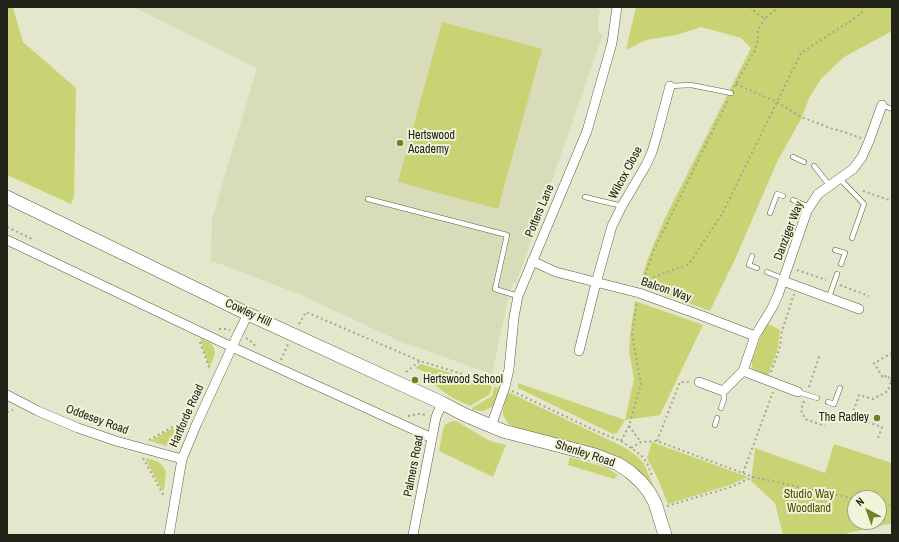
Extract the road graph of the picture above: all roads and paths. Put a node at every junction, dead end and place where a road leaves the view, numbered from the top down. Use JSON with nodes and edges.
{"nodes":[{"id":1,"x":617,"y":7,"type":"edge"},
{"id":2,"x":750,"y":7,"type":"edge"},
{"id":3,"x":779,"y":7,"type":"edge"},
{"id":4,"x":864,"y":7,"type":"edge"},
{"id":5,"x":765,"y":18,"type":"junction"},
{"id":6,"x":736,"y":84,"type":"junction"},
{"id":7,"x":670,"y":86,"type":"joint"},
{"id":8,"x":731,"y":93,"type":"junction"},
{"id":9,"x":777,"y":102,"type":"junction"},
{"id":10,"x":882,"y":105,"type":"joint"},
{"id":11,"x":892,"y":109,"type":"edge"},
{"id":12,"x":870,"y":141,"type":"junction"},
{"id":13,"x":793,"y":158,"type":"dead end"},
{"id":14,"x":804,"y":162,"type":"dead end"},
{"id":15,"x":814,"y":166,"type":"dead end"},
{"id":16,"x":840,"y":179,"type":"junction"},
{"id":17,"x":830,"y":186,"type":"junction"},
{"id":18,"x":851,"y":191,"type":"junction"},
{"id":19,"x":783,"y":196,"type":"dead end"},
{"id":20,"x":7,"y":197,"type":"edge"},
{"id":21,"x":585,"y":197,"type":"dead end"},
{"id":22,"x":368,"y":199,"type":"dead end"},
{"id":23,"x":793,"y":200,"type":"dead end"},
{"id":24,"x":892,"y":201,"type":"edge"},
{"id":25,"x":622,"y":206,"type":"junction"},
{"id":26,"x":809,"y":207,"type":"junction"},
{"id":27,"x":770,"y":213,"type":"dead end"},
{"id":28,"x":852,"y":238,"type":"dead end"},
{"id":29,"x":7,"y":240,"type":"edge"},
{"id":30,"x":835,"y":250,"type":"dead end"},
{"id":31,"x":752,"y":256,"type":"dead end"},
{"id":32,"x":532,"y":261,"type":"junction"},
{"id":33,"x":841,"y":264,"type":"dead end"},
{"id":34,"x":757,"y":268,"type":"dead end"},
{"id":35,"x":767,"y":272,"type":"dead end"},
{"id":36,"x":837,"y":274,"type":"dead end"},
{"id":37,"x":784,"y":280,"type":"junction"},
{"id":38,"x":644,"y":281,"type":"junction"},
{"id":39,"x":596,"y":282,"type":"junction"},
{"id":40,"x":797,"y":286,"type":"junction"},
{"id":41,"x":639,"y":293,"type":"junction"},
{"id":42,"x":518,"y":296,"type":"junction"},
{"id":43,"x":829,"y":297,"type":"junction"},
{"id":44,"x":858,"y":309,"type":"dead end"},
{"id":45,"x":248,"y":314,"type":"junction"},
{"id":46,"x":297,"y":327,"type":"dead end"},
{"id":47,"x":755,"y":336,"type":"junction"},
{"id":48,"x":290,"y":340,"type":"dead end"},
{"id":49,"x":200,"y":342,"type":"dead end"},
{"id":50,"x":232,"y":347,"type":"junction"},
{"id":51,"x":579,"y":351,"type":"dead end"},
{"id":52,"x":892,"y":353,"type":"edge"},
{"id":53,"x":281,"y":361,"type":"dead end"},
{"id":54,"x":420,"y":361,"type":"junction"},
{"id":55,"x":210,"y":370,"type":"dead end"},
{"id":56,"x":743,"y":371,"type":"junction"},
{"id":57,"x":406,"y":372,"type":"dead end"},
{"id":58,"x":892,"y":380,"type":"edge"},
{"id":59,"x":699,"y":382,"type":"joint"},
{"id":60,"x":772,"y":382,"type":"junction"},
{"id":61,"x":505,"y":387,"type":"junction"},
{"id":62,"x":840,"y":388,"type":"dead end"},
{"id":63,"x":722,"y":391,"type":"junction"},
{"id":64,"x":798,"y":392,"type":"joint"},
{"id":65,"x":7,"y":395,"type":"edge"},
{"id":66,"x":817,"y":398,"type":"dead end"},
{"id":67,"x":828,"y":402,"type":"dead end"},
{"id":68,"x":442,"y":403,"type":"junction"},
{"id":69,"x":721,"y":408,"type":"dead end"},
{"id":70,"x":17,"y":409,"type":"dead end"},
{"id":71,"x":7,"y":412,"type":"edge"},
{"id":72,"x":717,"y":418,"type":"dead end"},
{"id":73,"x":187,"y":419,"type":"dead end"},
{"id":74,"x":714,"y":425,"type":"dead end"},
{"id":75,"x":491,"y":426,"type":"junction"},
{"id":76,"x":629,"y":426,"type":"junction"},
{"id":77,"x":432,"y":438,"type":"junction"},
{"id":78,"x":878,"y":438,"type":"dead end"},
{"id":79,"x":621,"y":441,"type":"dead end"},
{"id":80,"x":657,"y":441,"type":"junction"},
{"id":81,"x":146,"y":442,"type":"dead end"},
{"id":82,"x":641,"y":442,"type":"junction"},
{"id":83,"x":631,"y":448,"type":"dead end"},
{"id":84,"x":143,"y":457,"type":"dead end"},
{"id":85,"x":182,"y":459,"type":"junction"},
{"id":86,"x":743,"y":474,"type":"junction"},
{"id":87,"x":753,"y":477,"type":"junction"},
{"id":88,"x":164,"y":496,"type":"dead end"},
{"id":89,"x":847,"y":497,"type":"edge"},
{"id":90,"x":666,"y":506,"type":"dead end"},
{"id":91,"x":169,"y":535,"type":"edge"},
{"id":92,"x":413,"y":535,"type":"edge"},
{"id":93,"x":665,"y":535,"type":"edge"}],
"edges":[{"from":1,"to":32,"type":"street","name":"Potters Lane"},
{"from":2,"to":5,"type":"path"},
{"from":3,"to":5,"type":"path"},
{"from":4,"to":9,"type":"path"},
{"from":5,"to":6,"type":"path"},
{"from":6,"to":8,"type":"path"},
{"from":6,"to":9,"type":"path"},
{"from":7,"to":8,"type":"lane","name":"Wilcox Close"},
{"from":7,"to":25,"type":"street","name":"Wilcox Close"},
{"from":8,"to":38,"type":"path"},
{"from":9,"to":12,"type":"path"},
{"from":9,"to":38,"type":"path"},
{"from":10,"to":11,"type":"lane"},
{"from":10,"to":12,"type":"street","name":"Danziger Way"},
{"from":12,"to":16,"type":"street","name":"Danziger Way"},
{"from":13,"to":14,"type":"lane"},
{"from":15,"to":17,"type":"lane"},
{"from":16,"to":17,"type":"street","name":"Danziger Way"},
{"from":16,"to":18,"type":"lane"},
{"from":17,"to":26,"type":"street","name":"Danziger Way"},
{"from":18,"to":24,"type":"path"},
{"from":18,"to":28,"type":"lane"},
{"from":19,"to":27,"type":"lane"},
{"from":20,"to":45,"type":"main road","name":"Cowley Hill"},
{"from":21,"to":25,"type":"lane"},
{"from":22,"to":42,"type":"lane"},
{"from":23,"to":26,"type":"lane"},
{"from":25,"to":39,"type":"street","name":"Wilcox Close"},
{"from":26,"to":37,"type":"street","name":"Danziger Way"},
{"from":29,"to":50,"type":"street"},
{"from":30,"to":33,"type":"lane"},
{"from":31,"to":34,"type":"lane"},
{"from":32,"to":39,"type":"street","name":"Balcon Way"},
{"from":32,"to":42,"type":"street","name":"Potters Lane"},
{"from":35,"to":37,"type":"lane"},
{"from":36,"to":43,"type":"lane"},
{"from":37,"to":40,"type":"street"},
{"from":37,"to":47,"type":"street","name":"Danziger Way"},
{"from":38,"to":41,"type":"path"},
{"from":39,"to":41,"type":"street","name":"Balcon Way"},
{"from":39,"to":51,"type":"street","name":"Wilcox Close"},
{"from":40,"to":43,"type":"street"},
{"from":40,"to":60,"type":"path"},
{"from":41,"to":47,"type":"street","name":"Balcon Way"},
{"from":41,"to":76,"type":"path"},
{"from":42,"to":61,"type":"street","name":"Potters Lane"},
{"from":43,"to":44,"type":"street"},
{"from":45,"to":50,"type":"street","name":"Hartforde Road"},
{"from":45,"to":68,"type":"main road","name":"Cowley Hill"},
{"from":46,"to":54,"type":"path"},
{"from":47,"to":56,"type":"street"},
{"from":48,"to":53,"type":"path"},
{"from":49,"to":55,"type":"path"},
{"from":50,"to":77,"type":"street"},
{"from":50,"to":85,"type":"street","name":"Hartforde Road"},
{"from":52,"to":58,"type":"path"},
{"from":54,"to":57,"type":"path"},
{"from":54,"to":61,"type":"path"},
{"from":56,"to":60,"type":"street"},
{"from":56,"to":63,"type":"street"},
{"from":58,"to":78,"type":"path"},
{"from":59,"to":63,"type":"street"},
{"from":59,"to":80,"type":"path"},
{"from":60,"to":64,"type":"street"},
{"from":60,"to":86,"type":"path"},
{"from":61,"to":75,"type":"street","name":"Potters Lane"},
{"from":62,"to":67,"type":"lane"},
{"from":63,"to":69,"type":"lane"},
{"from":64,"to":66,"type":"lane"},
{"from":65,"to":85,"type":"street","name":"Oddesey Road"},
{"from":68,"to":75,"type":"main road","name":"Cowley Hill"},
{"from":68,"to":77,"type":"street","name":"Palmers Road"},
{"from":70,"to":71,"type":"path"},
{"from":72,"to":74,"type":"lane"},
{"from":73,"to":81,"type":"path"},
{"from":75,"to":93,"type":"main road","name":"Shenley Road"},
{"from":76,"to":79,"type":"path"},
{"from":76,"to":82,"type":"path"},
{"from":77,"to":92,"type":"street","name":"Palmers Road"},
{"from":80,"to":82,"type":"path"},
{"from":80,"to":86,"type":"path"},
{"from":82,"to":83,"type":"path"},
{"from":84,"to":88,"type":"path"},
{"from":85,"to":91,"type":"street","name":"Hartforde Road"},
{"from":86,"to":87,"type":"path"},
{"from":87,"to":89,"type":"path"},
{"from":87,"to":90,"type":"path"}]}
